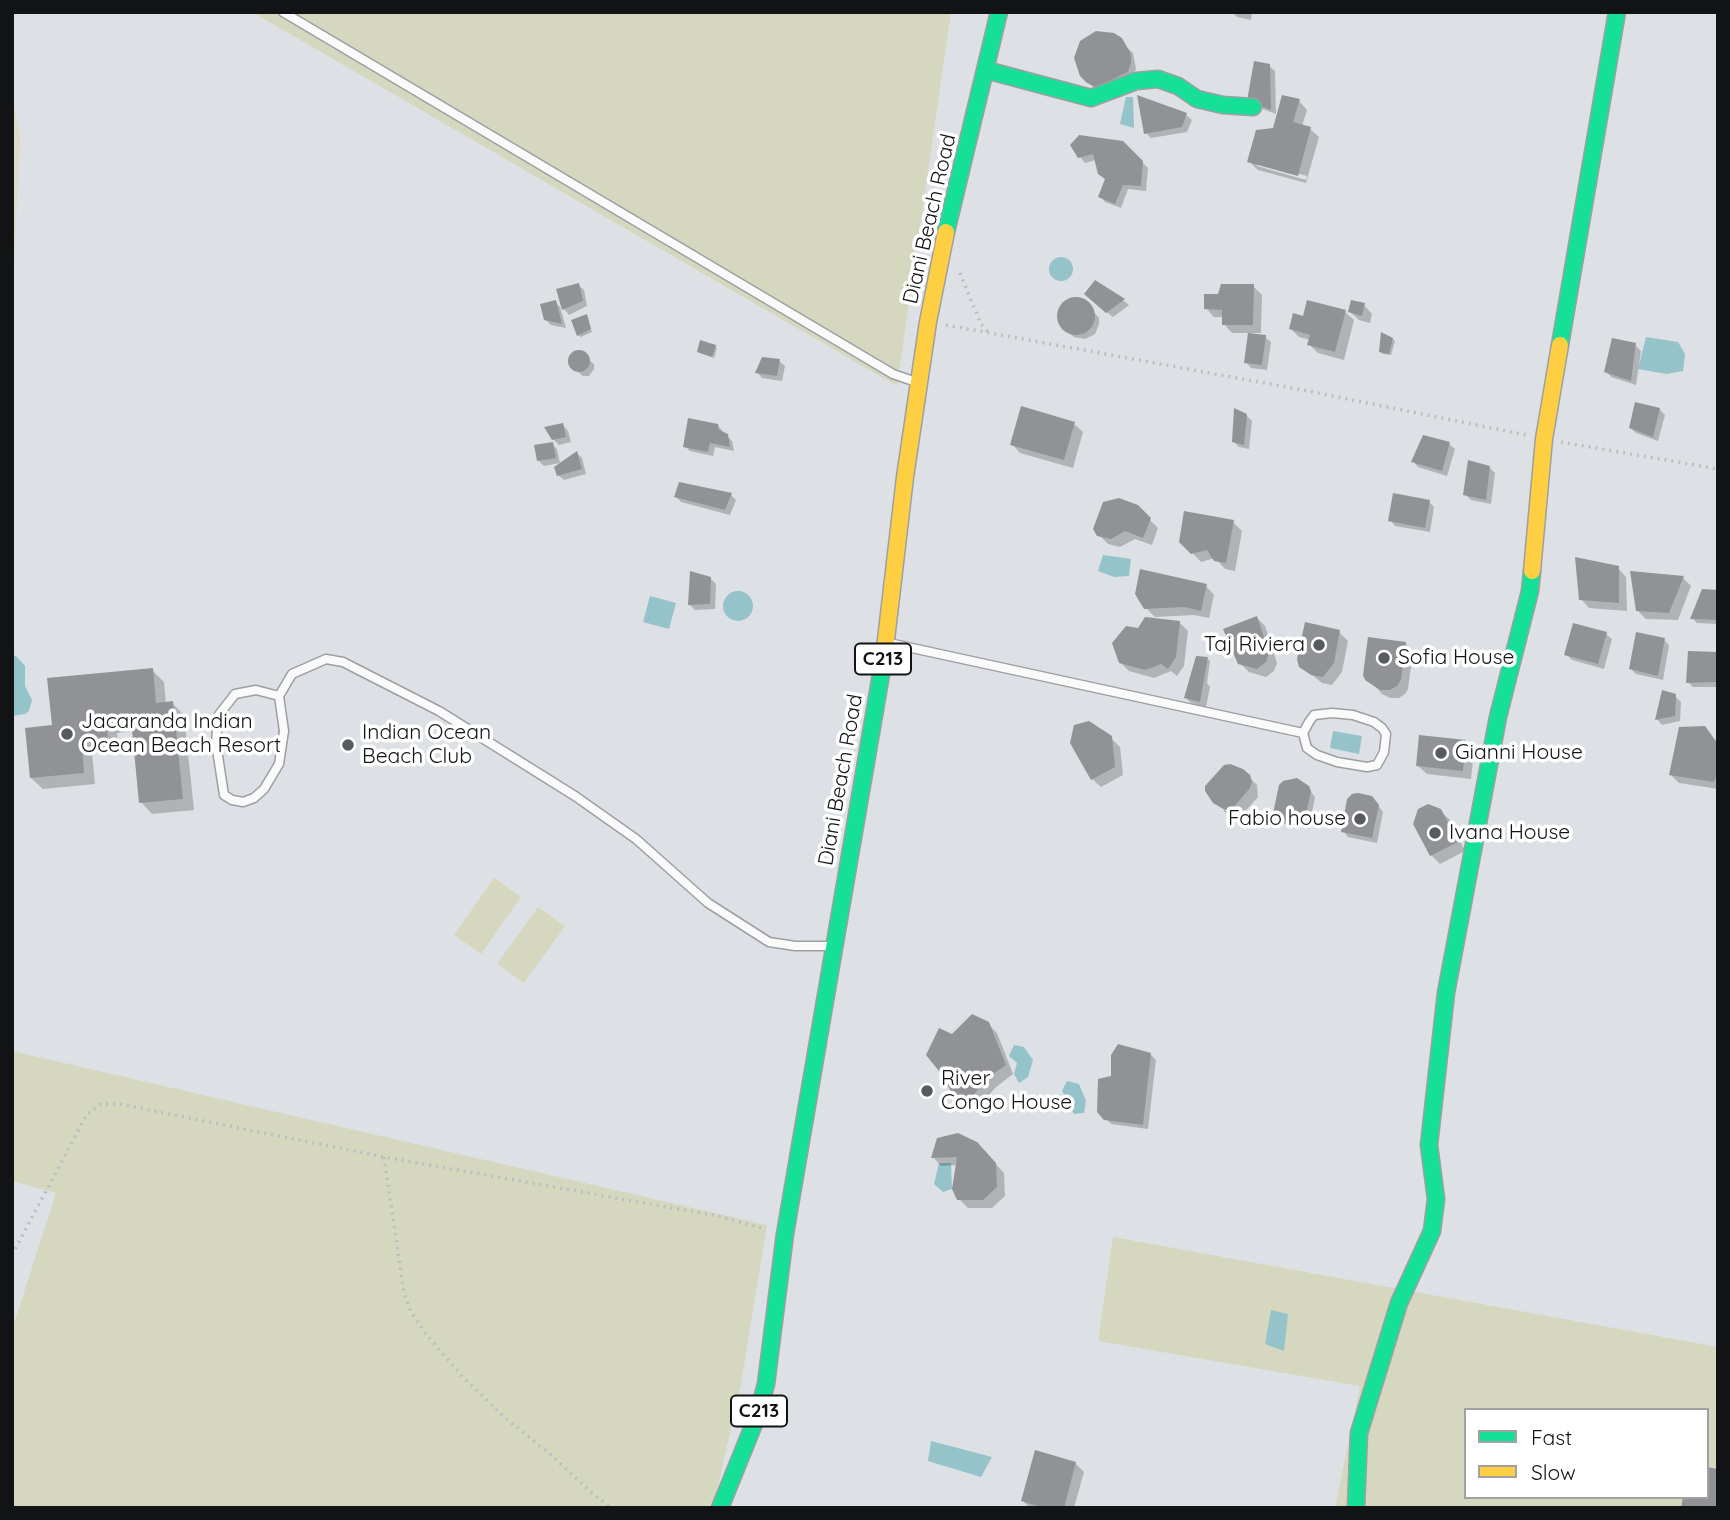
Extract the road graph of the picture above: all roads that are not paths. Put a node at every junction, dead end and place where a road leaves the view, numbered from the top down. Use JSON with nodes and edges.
{"nodes":[{"id":1,"x":283,"y":12,"type":"edge"},
{"id":2,"x":999,"y":12,"type":"edge"},
{"id":3,"x":1617,"y":12,"type":"edge"},
{"id":4,"x":986,"y":70,"type":"junction"},
{"id":5,"x":1253,"y":107,"type":"dead end"},
{"id":6,"x":918,"y":383,"type":"junction"},
{"id":7,"x":886,"y":643,"type":"junction"},
{"id":8,"x":279,"y":696,"type":"junction"},
{"id":9,"x":1303,"y":733,"type":"junction"},
{"id":10,"x":835,"y":946,"type":"junction"},
{"id":11,"x":720,"y":1508,"type":"edge"},
{"id":12,"x":1356,"y":1508,"type":"edge"}],
"edges":[{"from":1,"to":6,"type":"lane"},
{"from":2,"to":4,"type":"street","name":"Diani Beach Road","number":"C213"},
{"from":3,"to":12,"type":"street"},
{"from":4,"to":5,"type":"street"},
{"from":4,"to":6,"type":"street","name":"Diani Beach Road","number":"C213"},
{"from":6,"to":7,"type":"street","name":"Diani Beach Road","number":"C213"},
{"from":7,"to":9,"type":"lane"},
{"from":7,"to":10,"type":"street","name":"Diani Beach Road","number":"C213"},
{"from":8,"to":8,"type":"lane"},
{"from":8,"to":10,"type":"lane"},
{"from":9,"to":9,"type":"lane"},
{"from":10,"to":11,"type":"street","name":"Diani Beach Road","number":"C213"}]}
